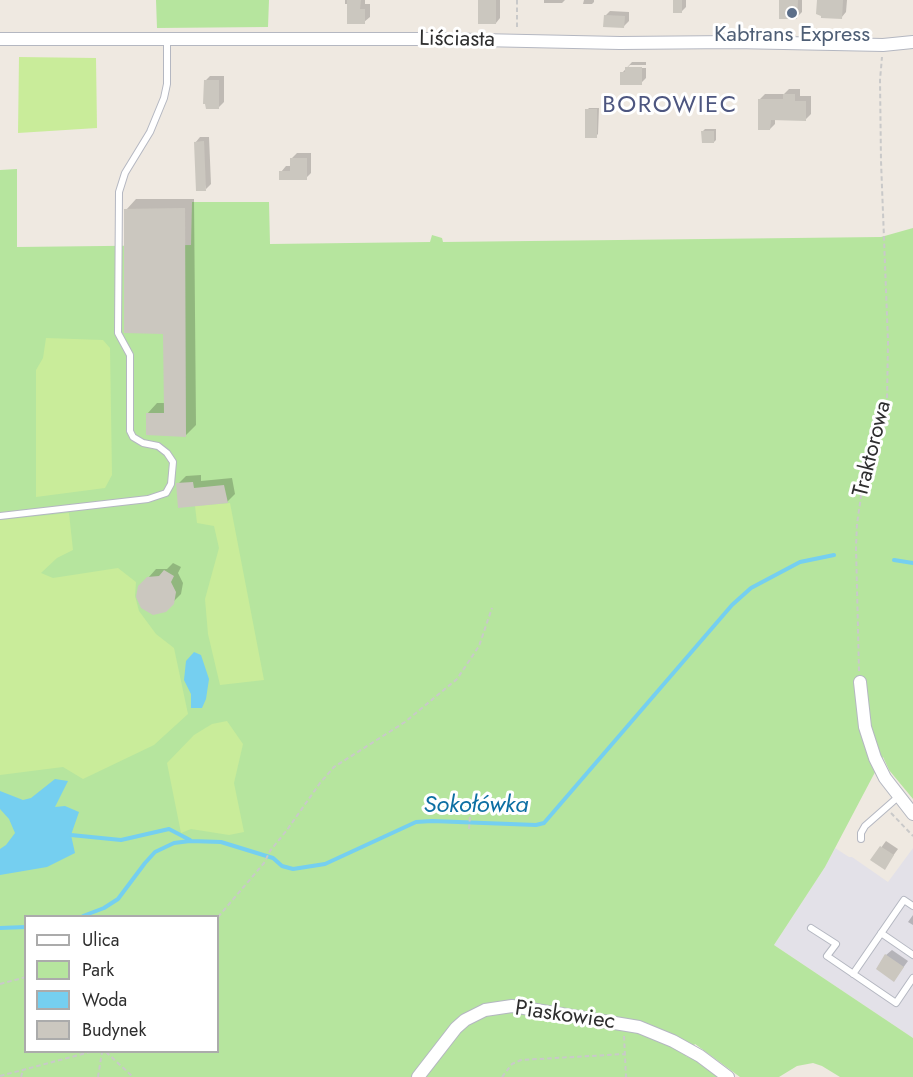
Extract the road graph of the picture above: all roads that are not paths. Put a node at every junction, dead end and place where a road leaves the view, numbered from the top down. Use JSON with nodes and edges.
{"nodes":[{"id":1,"x":0,"y":39,"type":"edge"},
{"id":2,"x":167,"y":40,"type":"junction"},
{"id":3,"x":913,"y":42,"type":"edge"},
{"id":4,"x":0,"y":516,"type":"edge"},
{"id":5,"x":860,"y":682,"type":"road end"},
{"id":6,"x":898,"y":797,"type":"junction"},
{"id":7,"x":913,"y":814,"type":"edge"},
{"id":8,"x":861,"y":839,"type":"dead end"},
{"id":9,"x":913,"y":906,"type":"edge"},
{"id":10,"x":811,"y":928,"type":"dead end"},
{"id":11,"x":881,"y":933,"type":"junction"},
{"id":12,"x":913,"y":955,"type":"edge"},
{"id":13,"x":853,"y":974,"type":"junction"},
{"id":14,"x":913,"y":978,"type":"edge"},
{"id":15,"x":418,"y":1077,"type":"edge"},
{"id":16,"x":728,"y":1077,"type":"edge"}],
"edges":[{"from":1,"to":2,"type":"street","name":"Liściasta"},
{"from":2,"to":3,"type":"street","name":"Liściasta"},
{"from":2,"to":4,"type":"lane"},
{"from":5,"to":6,"type":"street"},
{"from":6,"to":7,"type":"street"},
{"from":6,"to":8,"type":"lane"},
{"from":9,"to":11,"type":"lane"},
{"from":10,"to":13,"type":"lane"},
{"from":11,"to":12,"type":"lane"},
{"from":11,"to":13,"type":"lane"},
{"from":13,"to":14,"type":"lane"},
{"from":15,"to":16,"type":"street","name":"Piaskowiec"}]}
